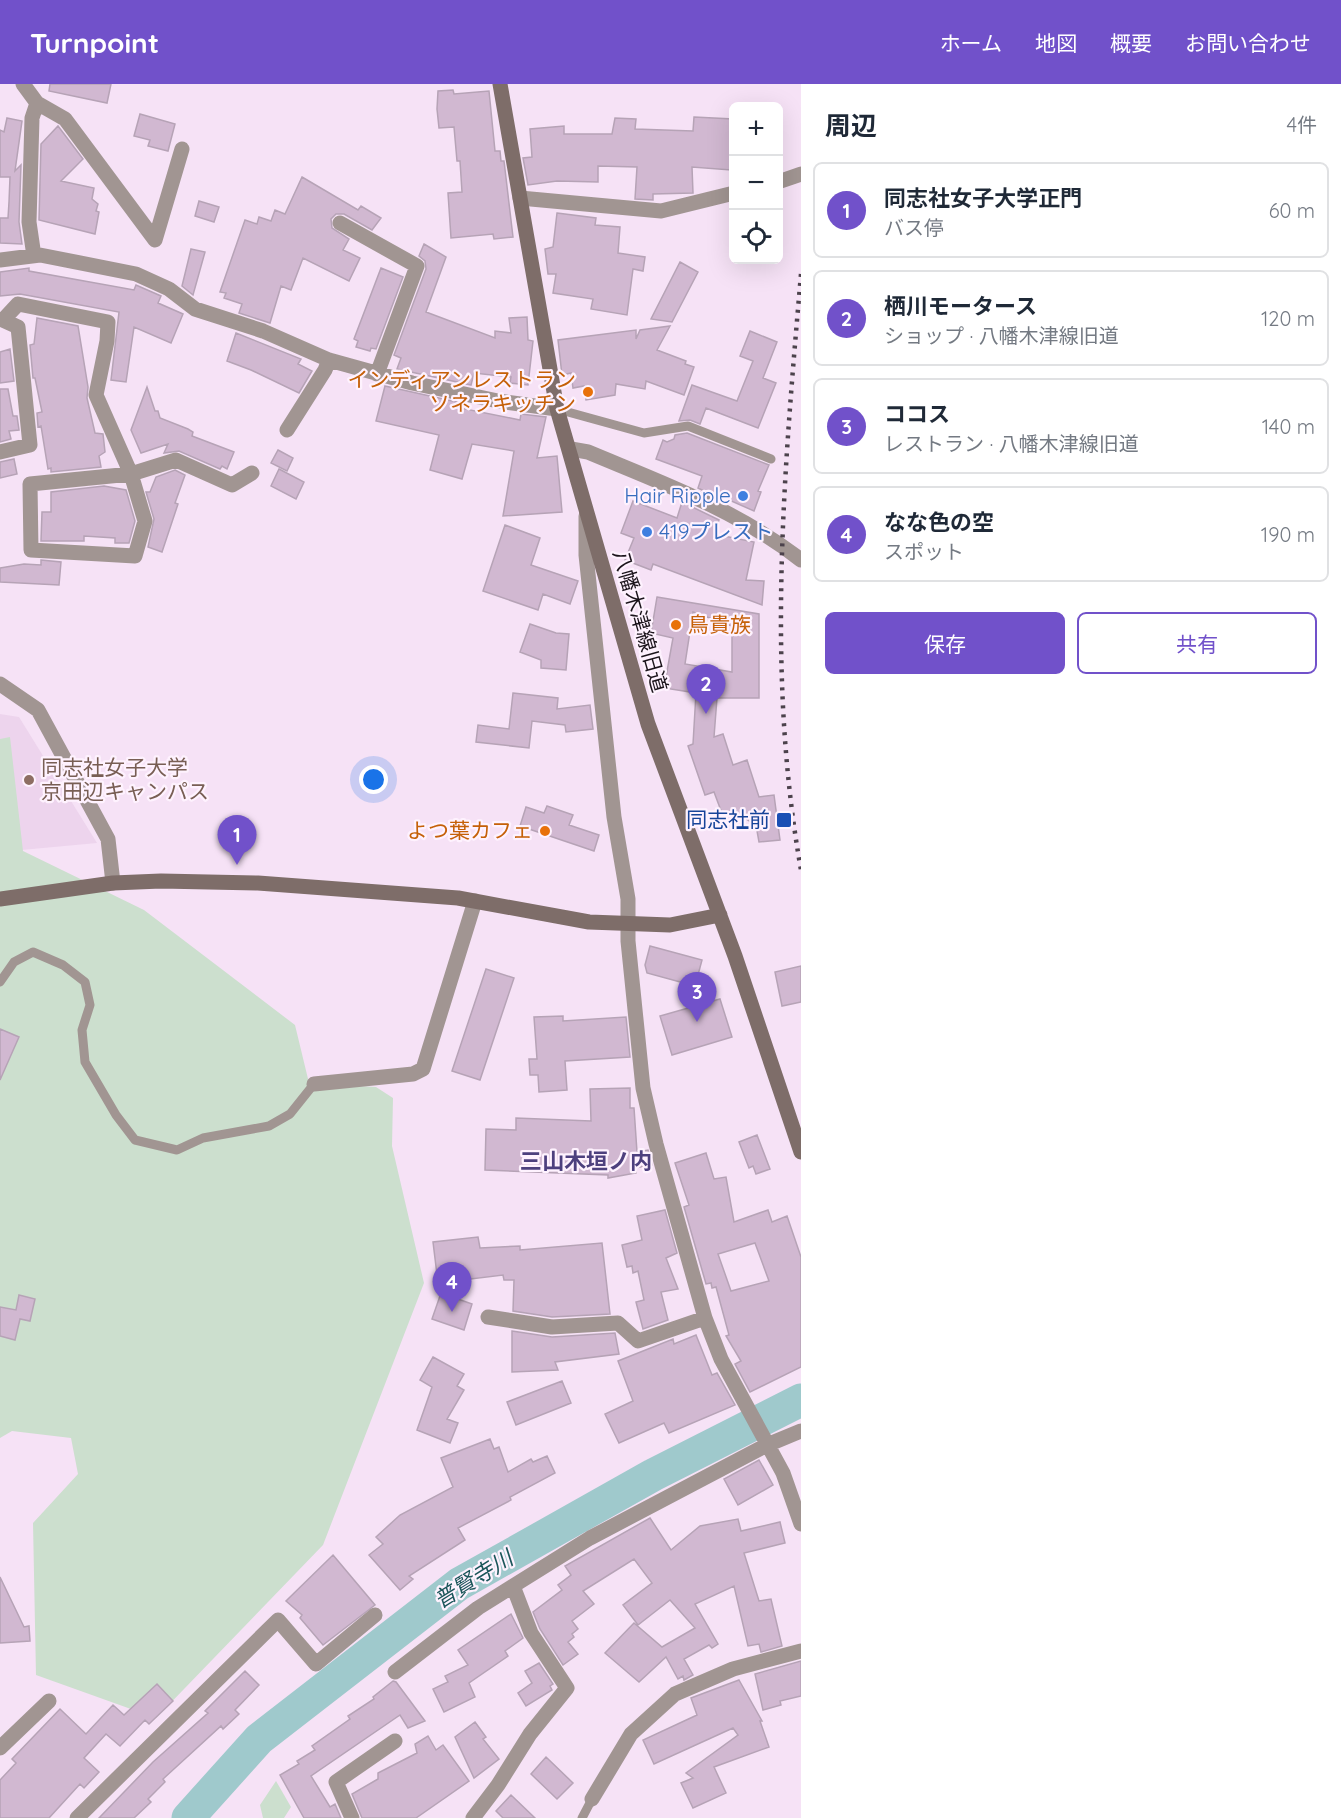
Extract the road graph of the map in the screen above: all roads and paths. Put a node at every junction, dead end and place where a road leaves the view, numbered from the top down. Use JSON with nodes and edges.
{"nodes":[{"id":1,"x":23,"y":84,"type":"edge"},
{"id":2,"x":500,"y":84,"type":"edge"},
{"id":3,"x":37,"y":103,"type":"junction"},
{"id":4,"x":182,"y":149,"type":"dead end"},
{"id":5,"x":801,"y":174,"type":"edge"},
{"id":6,"x":783,"y":180,"type":"edge"},
{"id":7,"x":729,"y":194,"type":"edge"},
{"id":8,"x":520,"y":198,"type":"junction"},
{"id":9,"x":340,"y":223,"type":"dead end"},
{"id":10,"x":34,"y":256,"type":"junction"},
{"id":11,"x":0,"y":260,"type":"edge"},
{"id":12,"x":329,"y":360,"type":"junction"},
{"id":13,"x":377,"y":374,"type":"junction"},
{"id":14,"x":557,"y":409,"type":"junction"},
{"id":15,"x":287,"y":430,"type":"dead end"},
{"id":16,"x":571,"y":449,"type":"junction"},
{"id":17,"x":0,"y":452,"type":"edge"},
{"id":18,"x":771,"y":459,"type":"dead end"},
{"id":19,"x":252,"y":473,"type":"dead end"},
{"id":20,"x":131,"y":474,"type":"junction"},
{"id":21,"x":586,"y":507,"type":"junction"},
{"id":22,"x":801,"y":560,"type":"edge"},
{"id":23,"x":0,"y":684,"type":"edge"},
{"id":24,"x":113,"y":883,"type":"junction"},
{"id":25,"x":0,"y":899,"type":"edge"},
{"id":26,"x":475,"y":901,"type":"junction"},
{"id":27,"x":720,"y":915,"type":"junction"},
{"id":28,"x":629,"y":924,"type":"junction"},
{"id":29,"x":0,"y":982,"type":"edge"},
{"id":30,"x":314,"y":1084,"type":"joint"},
{"id":31,"x":801,"y":1152,"type":"edge"},
{"id":32,"x":488,"y":1317,"type":"dead end"},
{"id":33,"x":705,"y":1318,"type":"junction"},
{"id":34,"x":801,"y":1431,"type":"edge"},
{"id":35,"x":766,"y":1442,"type":"junction"},
{"id":36,"x":801,"y":1524,"type":"edge"},
{"id":37,"x":513,"y":1586,"type":"junction"},
{"id":38,"x":375,"y":1615,"type":"dead end"},
{"id":39,"x":801,"y":1650,"type":"edge"},
{"id":40,"x":395,"y":1672,"type":"dead end"},
{"id":41,"x":49,"y":1701,"type":"dead end"},
{"id":42,"x":394,"y":1741,"type":"dead end"},
{"id":43,"x":0,"y":1748,"type":"edge"},
{"id":44,"x":592,"y":1799,"type":"joint"},
{"id":45,"x":77,"y":1818,"type":"edge"},
{"id":46,"x":352,"y":1818,"type":"edge"},
{"id":47,"x":473,"y":1818,"type":"edge"},
{"id":48,"x":582,"y":1818,"type":"edge"}],
"edges":[{"from":1,"to":3,"type":"street"},
{"from":2,"to":8,"type":"street","name":"八幡木津線旧道"},
{"from":3,"to":4,"type":"street"},
{"from":3,"to":10,"type":"street"},
{"from":5,"to":6,"type":"street"},
{"from":7,"to":8,"type":"street"},
{"from":8,"to":14,"type":"street","name":"八幡木津線旧道"},
{"from":9,"to":13,"type":"street"},
{"from":10,"to":11,"type":"street"},
{"from":10,"to":12,"type":"street"},
{"from":12,"to":13,"type":"street"},
{"from":12,"to":15,"type":"street"},
{"from":13,"to":14,"type":"street"},
{"from":14,"to":16,"type":"street","name":"八幡木津線旧道"},
{"from":14,"to":18,"type":"lane"},
{"from":16,"to":21,"type":"street","name":"八幡木津線旧道"},
{"from":16,"to":22,"type":"street"},
{"from":17,"to":20,"type":"street"},
{"from":19,"to":20,"type":"street"},
{"from":20,"to":20,"type":"street"},
{"from":21,"to":27,"type":"street","name":"八幡木津線旧道"},
{"from":21,"to":28,"type":"street"},
{"from":23,"to":24,"type":"street"},
{"from":24,"to":25,"type":"street"},
{"from":24,"to":26,"type":"street"},
{"from":26,"to":28,"type":"street"},
{"from":26,"to":30,"type":"street"},
{"from":27,"to":28,"type":"street"},
{"from":27,"to":31,"type":"street","name":"八幡木津線旧道"},
{"from":28,"to":33,"type":"street"},
{"from":29,"to":30,"type":"lane"},
{"from":32,"to":33,"type":"street"},
{"from":33,"to":35,"type":"street"},
{"from":34,"to":35,"type":"street"},
{"from":35,"to":36,"type":"street"},
{"from":35,"to":37,"type":"street"},
{"from":37,"to":40,"type":"street"},
{"from":37,"to":47,"type":"street"},
{"from":38,"to":45,"type":"street"},
{"from":39,"to":44,"type":"street"},
{"from":41,"to":43,"type":"street"},
{"from":42,"to":46,"type":"street"},
{"from":44,"to":48,"type":"lane"}]}
